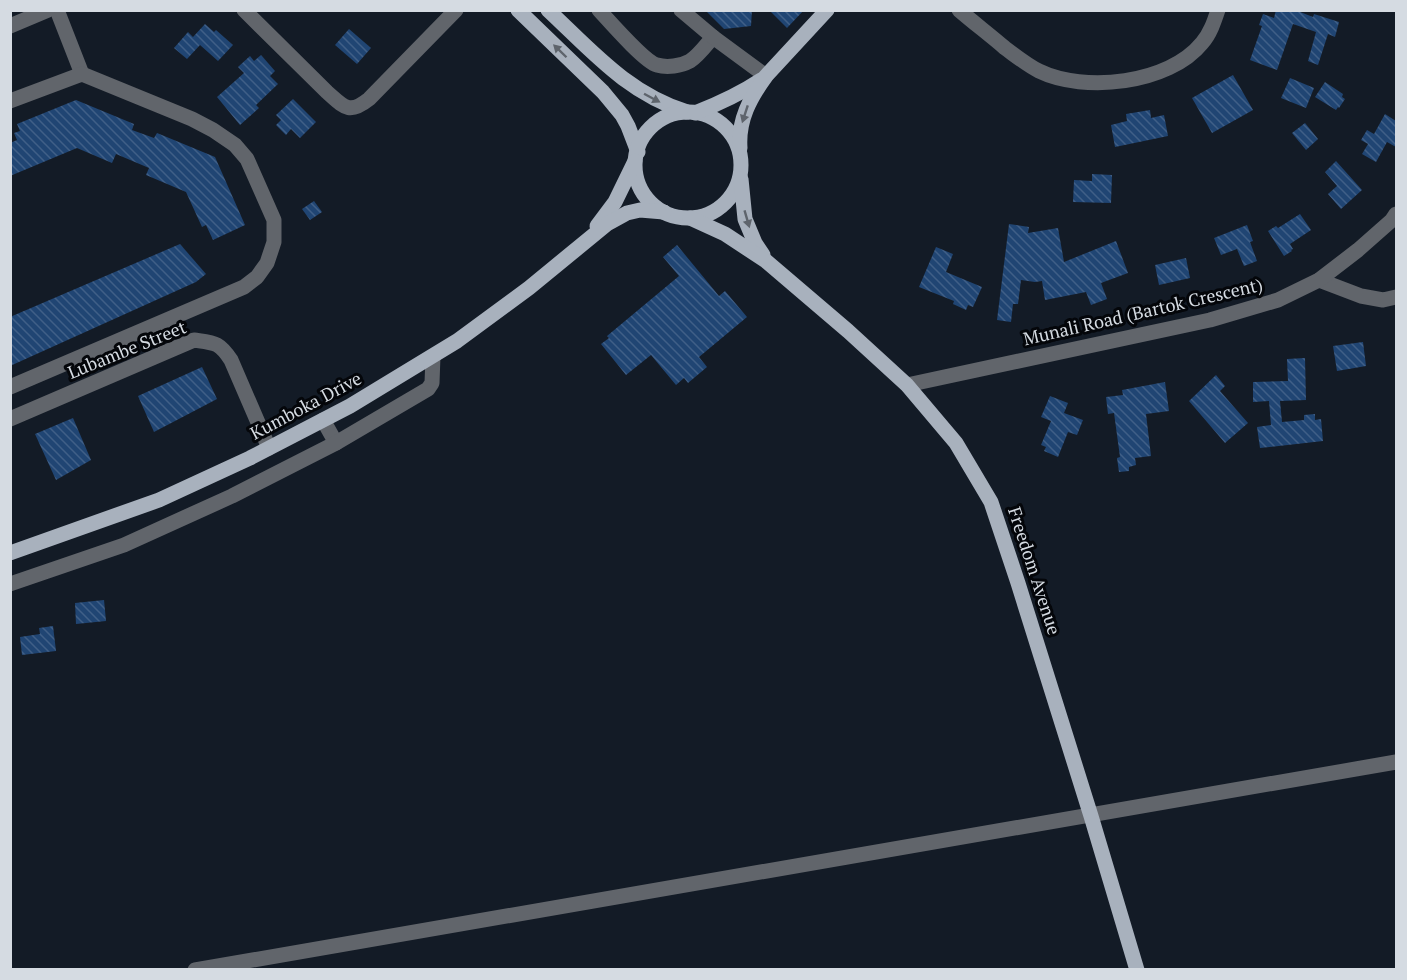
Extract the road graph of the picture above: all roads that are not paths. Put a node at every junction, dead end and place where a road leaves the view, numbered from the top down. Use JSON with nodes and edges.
{"nodes":[{"id":1,"x":48,"y":10,"type":"edge"},
{"id":2,"x":57,"y":10,"type":"edge"},
{"id":3,"x":244,"y":10,"type":"edge"},
{"id":4,"x":456,"y":10,"type":"edge"},
{"id":5,"x":518,"y":10,"type":"edge"},
{"id":6,"x":548,"y":10,"type":"edge"},
{"id":7,"x":599,"y":10,"type":"edge"},
{"id":8,"x":681,"y":10,"type":"edge"},
{"id":9,"x":826,"y":10,"type":"edge"},
{"id":10,"x":959,"y":10,"type":"edge"},
{"id":11,"x":1218,"y":10,"type":"edge"},
{"id":12,"x":10,"y":26,"type":"edge"},
{"id":13,"x":713,"y":37,"type":"junction"},
{"id":14,"x":82,"y":74,"type":"junction"},
{"id":15,"x":766,"y":76,"type":"junction"},
{"id":16,"x":10,"y":101,"type":"edge"},
{"id":17,"x":692,"y":112,"type":"junction"},
{"id":18,"x":637,"y":155,"type":"junction"},
{"id":19,"x":741,"y":156,"type":"junction"},
{"id":20,"x":741,"y":173,"type":"junction"},
{"id":21,"x":664,"y":212,"type":"junction"},
{"id":22,"x":1396,"y":214,"type":"edge"},
{"id":23,"x":690,"y":218,"type":"junction"},
{"id":24,"x":589,"y":238,"type":"junction"},
{"id":25,"x":766,"y":261,"type":"junction"},
{"id":26,"x":1319,"y":279,"type":"junction"},
{"id":27,"x":1396,"y":297,"type":"edge"},
{"id":28,"x":433,"y":356,"type":"junction"},
{"id":29,"x":907,"y":385,"type":"junction"},
{"id":30,"x":10,"y":387,"type":"edge"},
{"id":31,"x":10,"y":419,"type":"edge"},
{"id":32,"x":323,"y":420,"type":"junction"},
{"id":33,"x":336,"y":443,"type":"junction"},
{"id":34,"x":269,"y":448,"type":"junction"},
{"id":35,"x":10,"y":553,"type":"edge"},
{"id":36,"x":10,"y":584,"type":"edge"},
{"id":37,"x":1396,"y":762,"type":"edge"},
{"id":38,"x":1091,"y":816,"type":"junction"},
{"id":39,"x":195,"y":969,"type":"edge"},
{"id":40,"x":1137,"y":969,"type":"edge"}],
"edges":[{"from":1,"to":12,"type":"street"},
{"from":2,"to":14,"type":"street"},
{"from":3,"to":4,"type":"street"},
{"from":18,"to":5,"type":"main road","one_way":true},
{"from":6,"to":17,"type":"main road","one_way":true},
{"from":7,"to":13,"type":"street"},
{"from":8,"to":13,"type":"street"},
{"from":9,"to":15,"type":"main road"},
{"from":10,"to":11,"type":"street"},
{"from":13,"to":15,"type":"street"},
{"from":14,"to":16,"type":"street"},
{"from":14,"to":30,"type":"street"},
{"from":15,"to":17,"type":"main road"},
{"from":15,"to":19,"type":"main road","one_way":true},
{"from":17,"to":18,"type":"main road"},
{"from":17,"to":19,"type":"main road"},
{"from":18,"to":21,"type":"main road"},
{"from":18,"to":24,"type":"main road","name":"Kumboka Drive"},
{"from":19,"to":20,"type":"main road"},
{"from":20,"to":23,"type":"main road"},
{"from":20,"to":25,"type":"main road","name":"Freedom Avenue","one_way":true},
{"from":21,"to":23,"type":"main road"},
{"from":21,"to":24,"type":"main road","name":"Kumboka Drive"},
{"from":22,"to":26,"type":"street","name":"Munali Road (Bartok Crescent)"},
{"from":23,"to":25,"type":"main road","name":"Freedom Avenue"},
{"from":24,"to":28,"type":"main road","name":"Kumboka Drive"},
{"from":25,"to":29,"type":"main road","name":"Freedom Avenue"},
{"from":26,"to":27,"type":"street"},
{"from":26,"to":29,"type":"street","name":"Munali Road (Bartok Crescent)"},
{"from":28,"to":32,"type":"main road","name":"Kumboka Drive"},
{"from":28,"to":33,"type":"street"},
{"from":29,"to":38,"type":"main road","name":"Freedom Avenue"},
{"from":31,"to":34,"type":"street","name":"Lubambe Street"},
{"from":32,"to":33,"type":"street"},
{"from":32,"to":34,"type":"main road","name":"Kumboka Drive"},
{"from":33,"to":36,"type":"street"},
{"from":34,"to":35,"type":"main road","name":"Kumboka Drive"},
{"from":37,"to":38,"type":"street"},
{"from":38,"to":39,"type":"street"},
{"from":38,"to":40,"type":"main road","name":"Freedom Avenue"}]}
